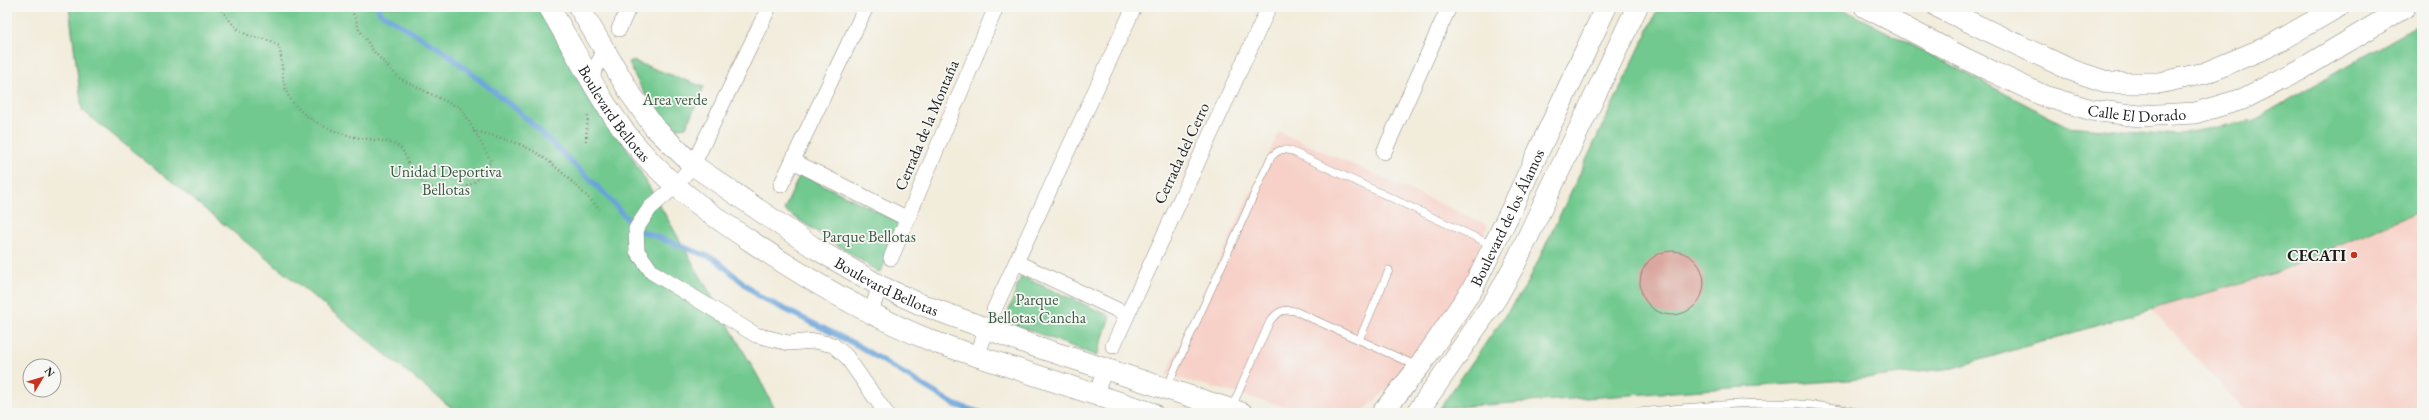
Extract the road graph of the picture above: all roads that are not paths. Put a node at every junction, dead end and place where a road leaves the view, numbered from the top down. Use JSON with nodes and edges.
{"nodes":[{"id":1,"x":549,"y":7,"type":"edge"},
{"id":2,"x":579,"y":7,"type":"edge"},
{"id":3,"x":629,"y":7,"type":"edge"},
{"id":4,"x":769,"y":7,"type":"edge"},
{"id":5,"x":866,"y":7,"type":"edge"},
{"id":6,"x":996,"y":7,"type":"edge"},
{"id":7,"x":1134,"y":7,"type":"edge"},
{"id":8,"x":1269,"y":7,"type":"edge"},
{"id":9,"x":1448,"y":7,"type":"edge"},
{"id":10,"x":1606,"y":7,"type":"edge"},
{"id":11,"x":1637,"y":7,"type":"edge"},
{"id":12,"x":1865,"y":7,"type":"edge"},
{"id":13,"x":1938,"y":7,"type":"edge"},
{"id":14,"x":2338,"y":7,"type":"edge"},
{"id":15,"x":2404,"y":7,"type":"edge"},
{"id":16,"x":619,"y":29,"type":"dead end"},
{"id":17,"x":604,"y":52,"type":"junction"},
{"id":18,"x":591,"y":77,"type":"junction"},
{"id":19,"x":1384,"y":152,"type":"dead end"},
{"id":20,"x":793,"y":161,"type":"junction"},
{"id":21,"x":693,"y":165,"type":"junction"},
{"id":22,"x":781,"y":185,"type":"dead end"},
{"id":23,"x":675,"y":186,"type":"junction"},
{"id":24,"x":906,"y":218,"type":"junction"},
{"id":25,"x":1494,"y":246,"type":"junction"},
{"id":26,"x":891,"y":258,"type":"dead end"},
{"id":27,"x":1016,"y":262,"type":"junction"},
{"id":28,"x":1389,"y":270,"type":"dead end"},
{"id":29,"x":880,"y":286,"type":"junction"},
{"id":30,"x":994,"y":310,"type":"dead end"},
{"id":31,"x":870,"y":314,"type":"junction"},
{"id":32,"x":1126,"y":314,"type":"junction"},
{"id":33,"x":986,"y":329,"type":"junction"},
{"id":34,"x":1359,"y":340,"type":"junction"},
{"id":35,"x":1113,"y":346,"type":"dead end"},
{"id":36,"x":978,"y":356,"type":"junction"},
{"id":37,"x":1418,"y":367,"type":"junction"},
{"id":38,"x":1105,"y":369,"type":"junction"},
{"id":39,"x":1166,"y":390,"type":"junction"},
{"id":40,"x":1096,"y":394,"type":"junction"},
{"id":41,"x":1236,"y":411,"type":"edge"},
{"id":42,"x":886,"y":413,"type":"edge"},
{"id":43,"x":1152,"y":413,"type":"edge"},
{"id":44,"x":1382,"y":413,"type":"edge"},
{"id":45,"x":1417,"y":413,"type":"edge"},
{"id":46,"x":1627,"y":413,"type":"edge"},
{"id":47,"x":1861,"y":413,"type":"edge"}],
"edges":[{"from":1,"to":18,"type":"street","name":"Boulevard Bellotas"},
{"from":2,"to":17,"type":"street","name":"Boulevard Bellotas"},
{"from":3,"to":16,"type":"street"},
{"from":4,"to":21,"type":"street"},
{"from":5,"to":20,"type":"street"},
{"from":6,"to":24,"type":"street","name":"Cerrada de la Montaña"},
{"from":7,"to":27,"type":"street"},
{"from":8,"to":32,"type":"street","name":"Cerrada del Cerro"},
{"from":9,"to":19,"type":"street"},
{"from":10,"to":25,"type":"street","name":"Boulevard de los Álamos"},
{"from":11,"to":45,"type":"street","name":"Boulevard de los Álamos"},
{"from":12,"to":15,"type":"street","name":"Calle El Dorado"},
{"from":13,"to":14,"type":"street","name":"Calle El Dorado"},
{"from":17,"to":18,"type":"street"},
{"from":17,"to":21,"type":"street","name":"Boulevard Bellotas"},
{"from":18,"to":23,"type":"street","name":"Boulevard Bellotas"},
{"from":20,"to":22,"type":"street"},
{"from":20,"to":24,"type":"street"},
{"from":21,"to":23,"type":"street"},
{"from":21,"to":29,"type":"street","name":"Boulevard Bellotas"},
{"from":23,"to":31,"type":"street","name":"Boulevard Bellotas"},
{"from":23,"to":42,"type":"street"},
{"from":24,"to":26,"type":"street","name":"Cerrada de la Montaña"},
{"from":25,"to":37,"type":"street","name":"Boulevard de los Álamos"},
{"from":25,"to":39,"type":"lane"},
{"from":27,"to":30,"type":"street"},
{"from":27,"to":32,"type":"street"},
{"from":28,"to":34,"type":"lane"},
{"from":29,"to":31,"type":"street"},
{"from":29,"to":33,"type":"street","name":"Boulevard Bellotas"},
{"from":31,"to":36,"type":"street","name":"Boulevard Bellotas"},
{"from":32,"to":35,"type":"street","name":"Cerrada del Cerro"},
{"from":33,"to":36,"type":"street"},
{"from":33,"to":38,"type":"street","name":"Boulevard Bellotas"},
{"from":34,"to":37,"type":"lane"},
{"from":34,"to":41,"type":"lane"},
{"from":36,"to":40,"type":"street","name":"Boulevard Bellotas"},
{"from":37,"to":44,"type":"street","name":"Boulevard de los Álamos"},
{"from":38,"to":39,"type":"street","name":"Boulevard Bellotas"},
{"from":38,"to":40,"type":"street"},
{"from":39,"to":41,"type":"street","name":"Boulevard Bellotas"},
{"from":40,"to":43,"type":"street","name":"Boulevard Bellotas"},
{"from":46,"to":47,"type":"lane"}]}
